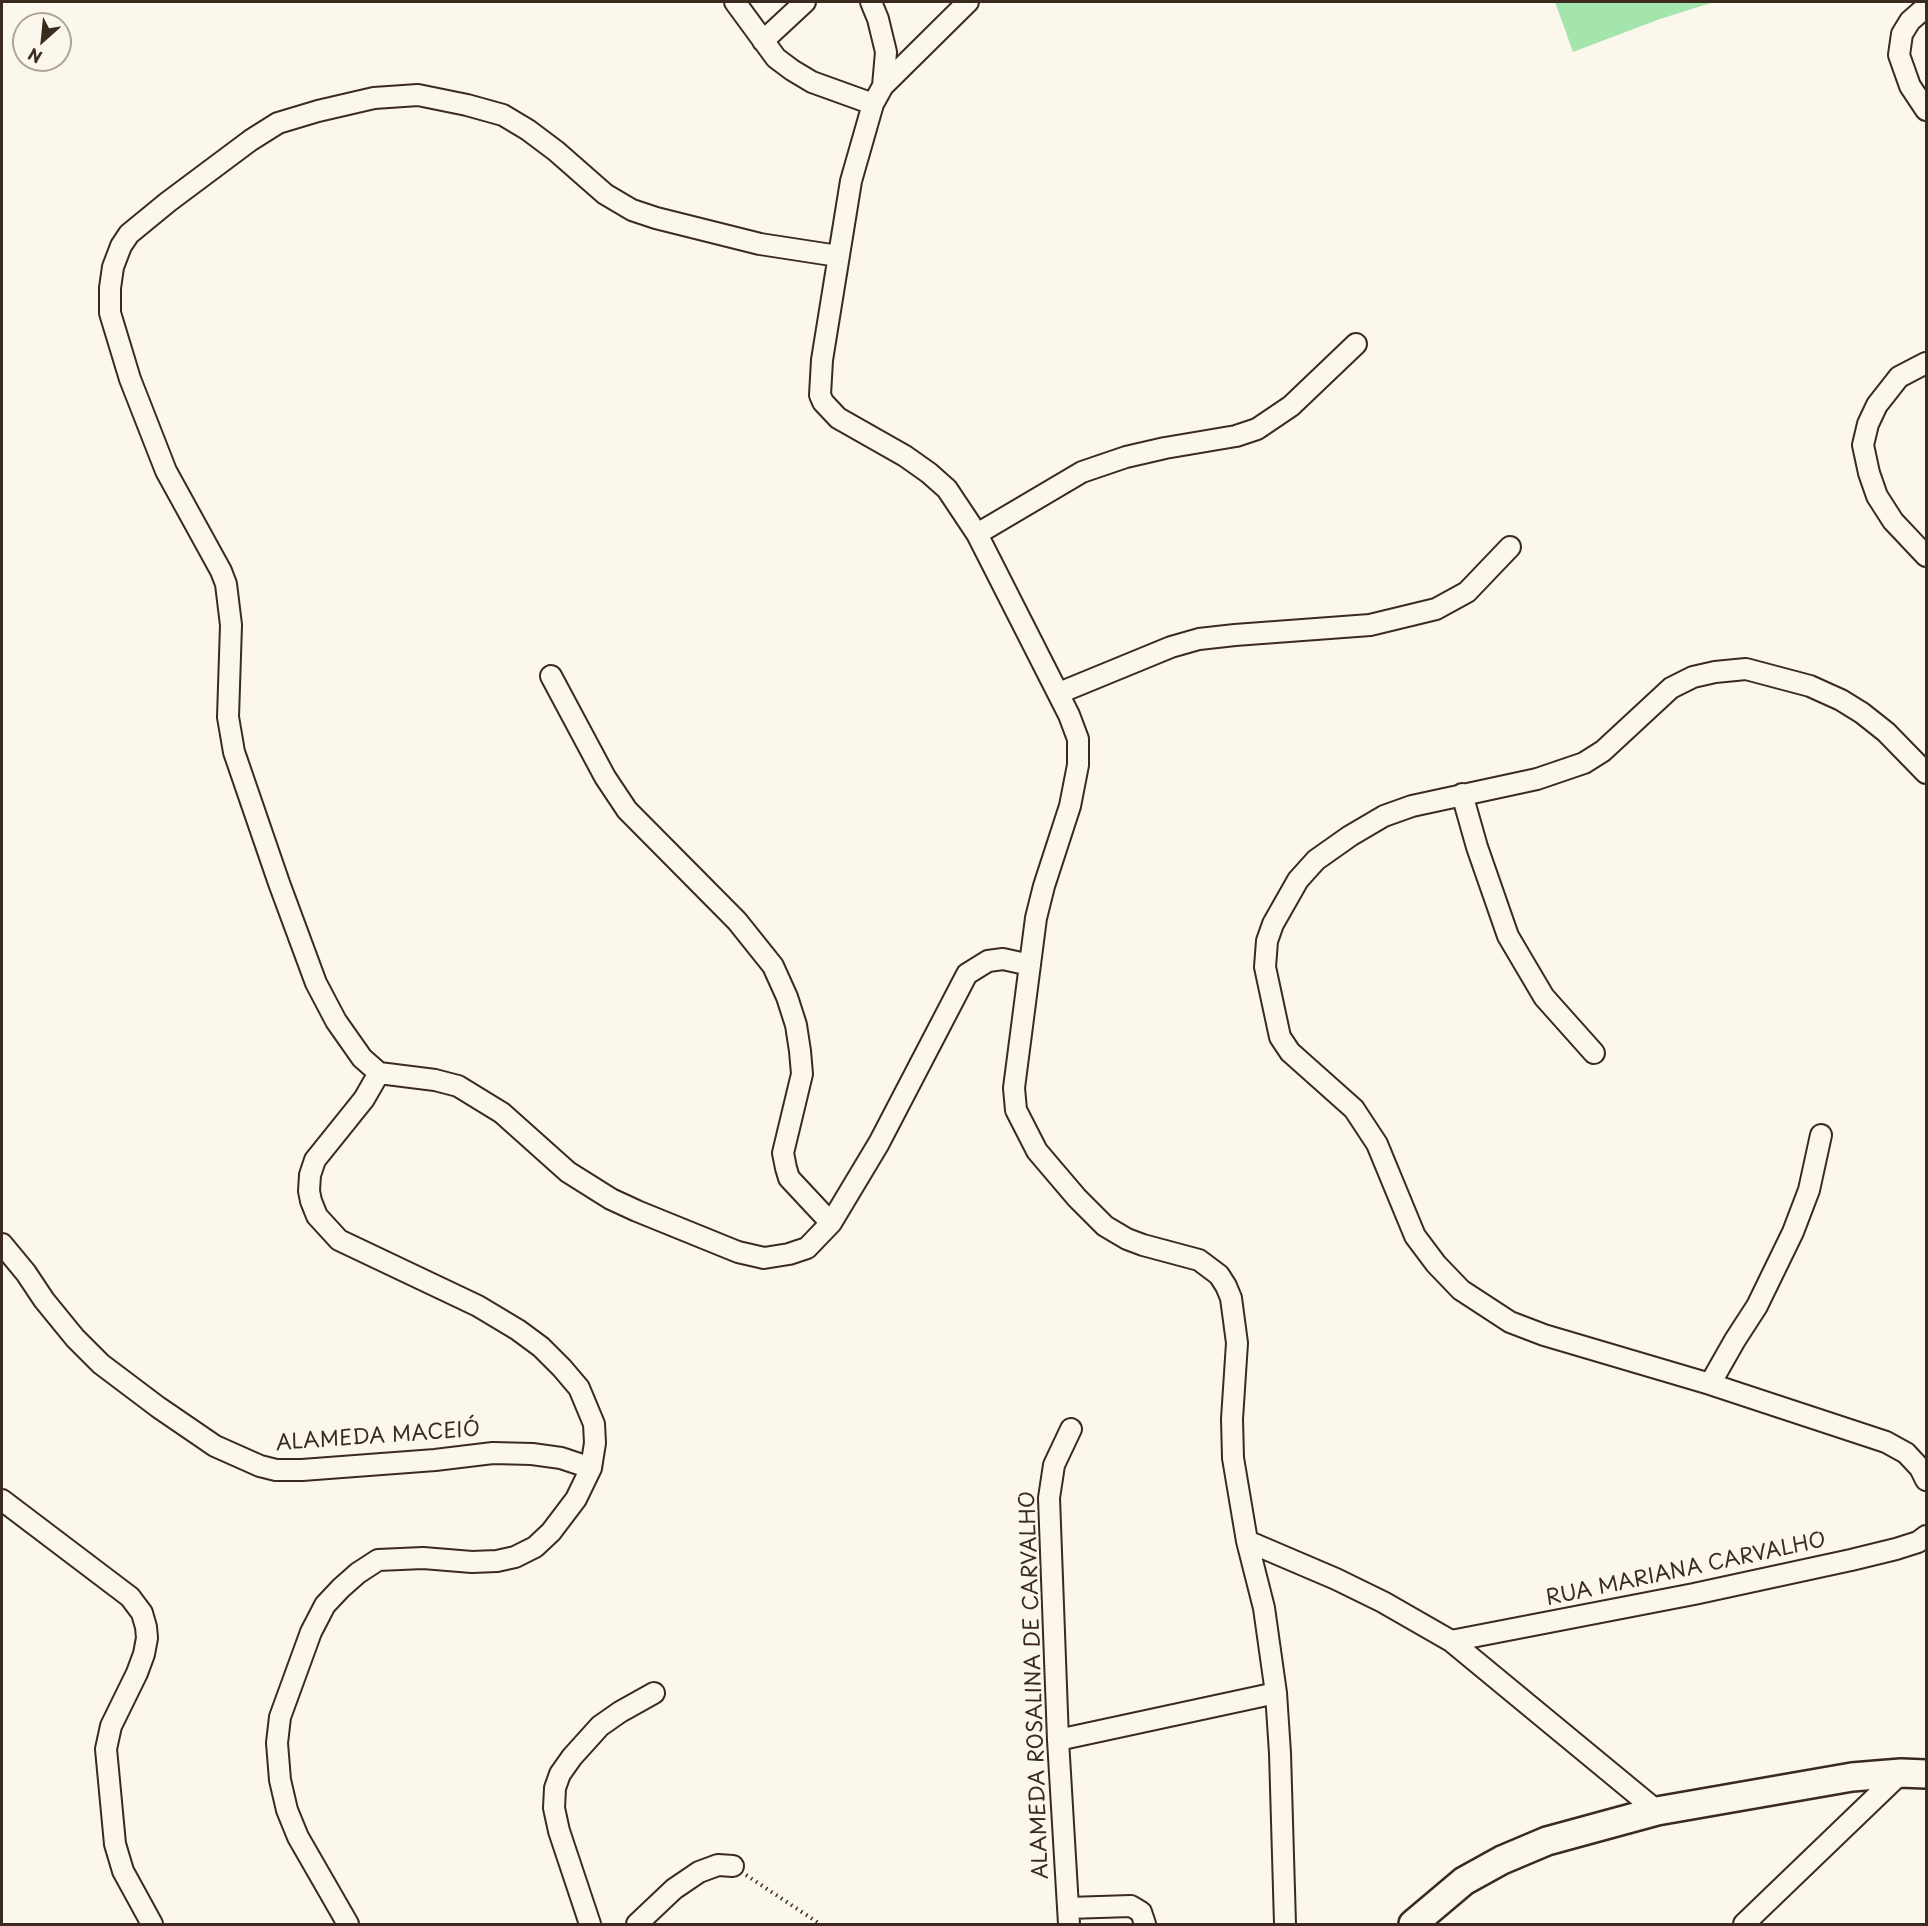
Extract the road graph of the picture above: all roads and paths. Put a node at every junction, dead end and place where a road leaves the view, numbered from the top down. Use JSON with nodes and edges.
{"nodes":[{"id":1,"x":735,"y":2,"type":"edge"},
{"id":2,"x":805,"y":2,"type":"edge"},
{"id":3,"x":871,"y":2,"type":"edge"},
{"id":4,"x":968,"y":2,"type":"edge"},
{"id":5,"x":1926,"y":7,"type":"edge"},
{"id":6,"x":763,"y":41,"type":"junction"},
{"id":7,"x":883,"y":86,"type":"junction"},
{"id":8,"x":873,"y":104,"type":"junction"},
{"id":9,"x":1926,"y":110,"type":"edge"},
{"id":10,"x":838,"y":256,"type":"junction"},
{"id":11,"x":1356,"y":344,"type":"dead end"},
{"id":12,"x":1926,"y":363,"type":"edge"},
{"id":13,"x":977,"y":534,"type":"junction"},
{"id":14,"x":1510,"y":547,"type":"dead end"},
{"id":15,"x":1926,"y":556,"type":"edge"},
{"id":16,"x":551,"y":676,"type":"dead end"},
{"id":17,"x":1059,"y":693,"type":"junction"},
{"id":18,"x":1926,"y":773,"type":"edge"},
{"id":19,"x":1462,"y":794,"type":"junction"},
{"id":20,"x":1030,"y":965,"type":"junction"},
{"id":21,"x":1594,"y":1053,"type":"dead end"},
{"id":22,"x":379,"y":1073,"type":"junction"},
{"id":23,"x":1821,"y":1135,"type":"dead end"},
{"id":24,"x":831,"y":1223,"type":"junction"},
{"id":25,"x":2,"y":1244,"type":"edge"},
{"id":26,"x":1710,"y":1384,"type":"junction"},
{"id":27,"x":1071,"y":1429,"type":"dead end"},
{"id":28,"x":591,"y":1468,"type":"junction"},
{"id":29,"x":1926,"y":1480,"type":"edge"},
{"id":30,"x":2,"y":1500,"type":"edge"},
{"id":31,"x":1926,"y":1536,"type":"edge"},
{"id":32,"x":1247,"y":1541,"type":"junction"},
{"id":33,"x":1451,"y":1641,"type":"junction"},
{"id":34,"x":654,"y":1693,"type":"dead end"},
{"id":35,"x":1276,"y":1693,"type":"junction"},
{"id":36,"x":1058,"y":1740,"type":"junction"},
{"id":37,"x":1914,"y":1774,"type":"edge"},
{"id":38,"x":1657,"y":1810,"type":"junction"},
{"id":39,"x":733,"y":1866,"type":"joint"},
{"id":40,"x":1068,"y":1916,"type":"edge"},
{"id":41,"x":152,"y":1924,"type":"edge"},
{"id":42,"x":348,"y":1924,"type":"edge"},
{"id":43,"x":590,"y":1924,"type":"edge"},
{"id":44,"x":637,"y":1924,"type":"edge"},
{"id":45,"x":820,"y":1924,"type":"edge"},
{"id":46,"x":1145,"y":1924,"type":"edge"},
{"id":47,"x":1285,"y":1924,"type":"edge"},
{"id":48,"x":1413,"y":1924,"type":"edge"},
{"id":49,"x":1744,"y":1924,"type":"edge"}],
"edges":[{"from":1,"to":6,"type":"street"},
{"from":2,"to":6,"type":"street"},
{"from":3,"to":7,"type":"street"},
{"from":4,"to":7,"type":"street"},
{"from":5,"to":9,"type":"street"},
{"from":6,"to":8,"type":"street"},
{"from":7,"to":8,"type":"street"},
{"from":8,"to":10,"type":"street"},
{"from":10,"to":13,"type":"street"},
{"from":10,"to":22,"type":"street"},
{"from":11,"to":13,"type":"street"},
{"from":12,"to":15,"type":"street"},
{"from":13,"to":17,"type":"street"},
{"from":14,"to":17,"type":"street"},
{"from":16,"to":24,"type":"street"},
{"from":17,"to":20,"type":"street"},
{"from":18,"to":19,"type":"street"},
{"from":19,"to":21,"type":"street"},
{"from":19,"to":26,"type":"street"},
{"from":20,"to":24,"type":"street"},
{"from":20,"to":32,"type":"street"},
{"from":22,"to":24,"type":"street"},
{"from":22,"to":28,"type":"street"},
{"from":23,"to":26,"type":"street"},
{"from":25,"to":28,"type":"street","name":"ALAMEDA MACEIÓ"},
{"from":26,"to":29,"type":"street"},
{"from":27,"to":36,"type":"street","name":"ALAMEDA ROSALINA DE CARVALHO"},
{"from":28,"to":42,"type":"street"},
{"from":30,"to":41,"type":"street"},
{"from":31,"to":33,"type":"street","name":"RUA MARIANA CARVALHO"},
{"from":32,"to":33,"type":"street"},
{"from":32,"to":35,"type":"street"},
{"from":33,"to":38,"type":"street"},
{"from":34,"to":43,"type":"street"},
{"from":35,"to":36,"type":"street"},
{"from":35,"to":47,"type":"street"},
{"from":36,"to":40,"type":"street","name":"ALAMEDA ROSALINA DE CARVALHO"},
{"from":37,"to":38,"type":"street"},
{"from":37,"to":49,"type":"street"},
{"from":38,"to":48,"type":"street"},
{"from":39,"to":44,"type":"street"},
{"from":39,"to":45,"type":"path"},
{"from":40,"to":46,"type":"street","name":"ALAMEDA ROSALINA DE CARVALHO"}]}
